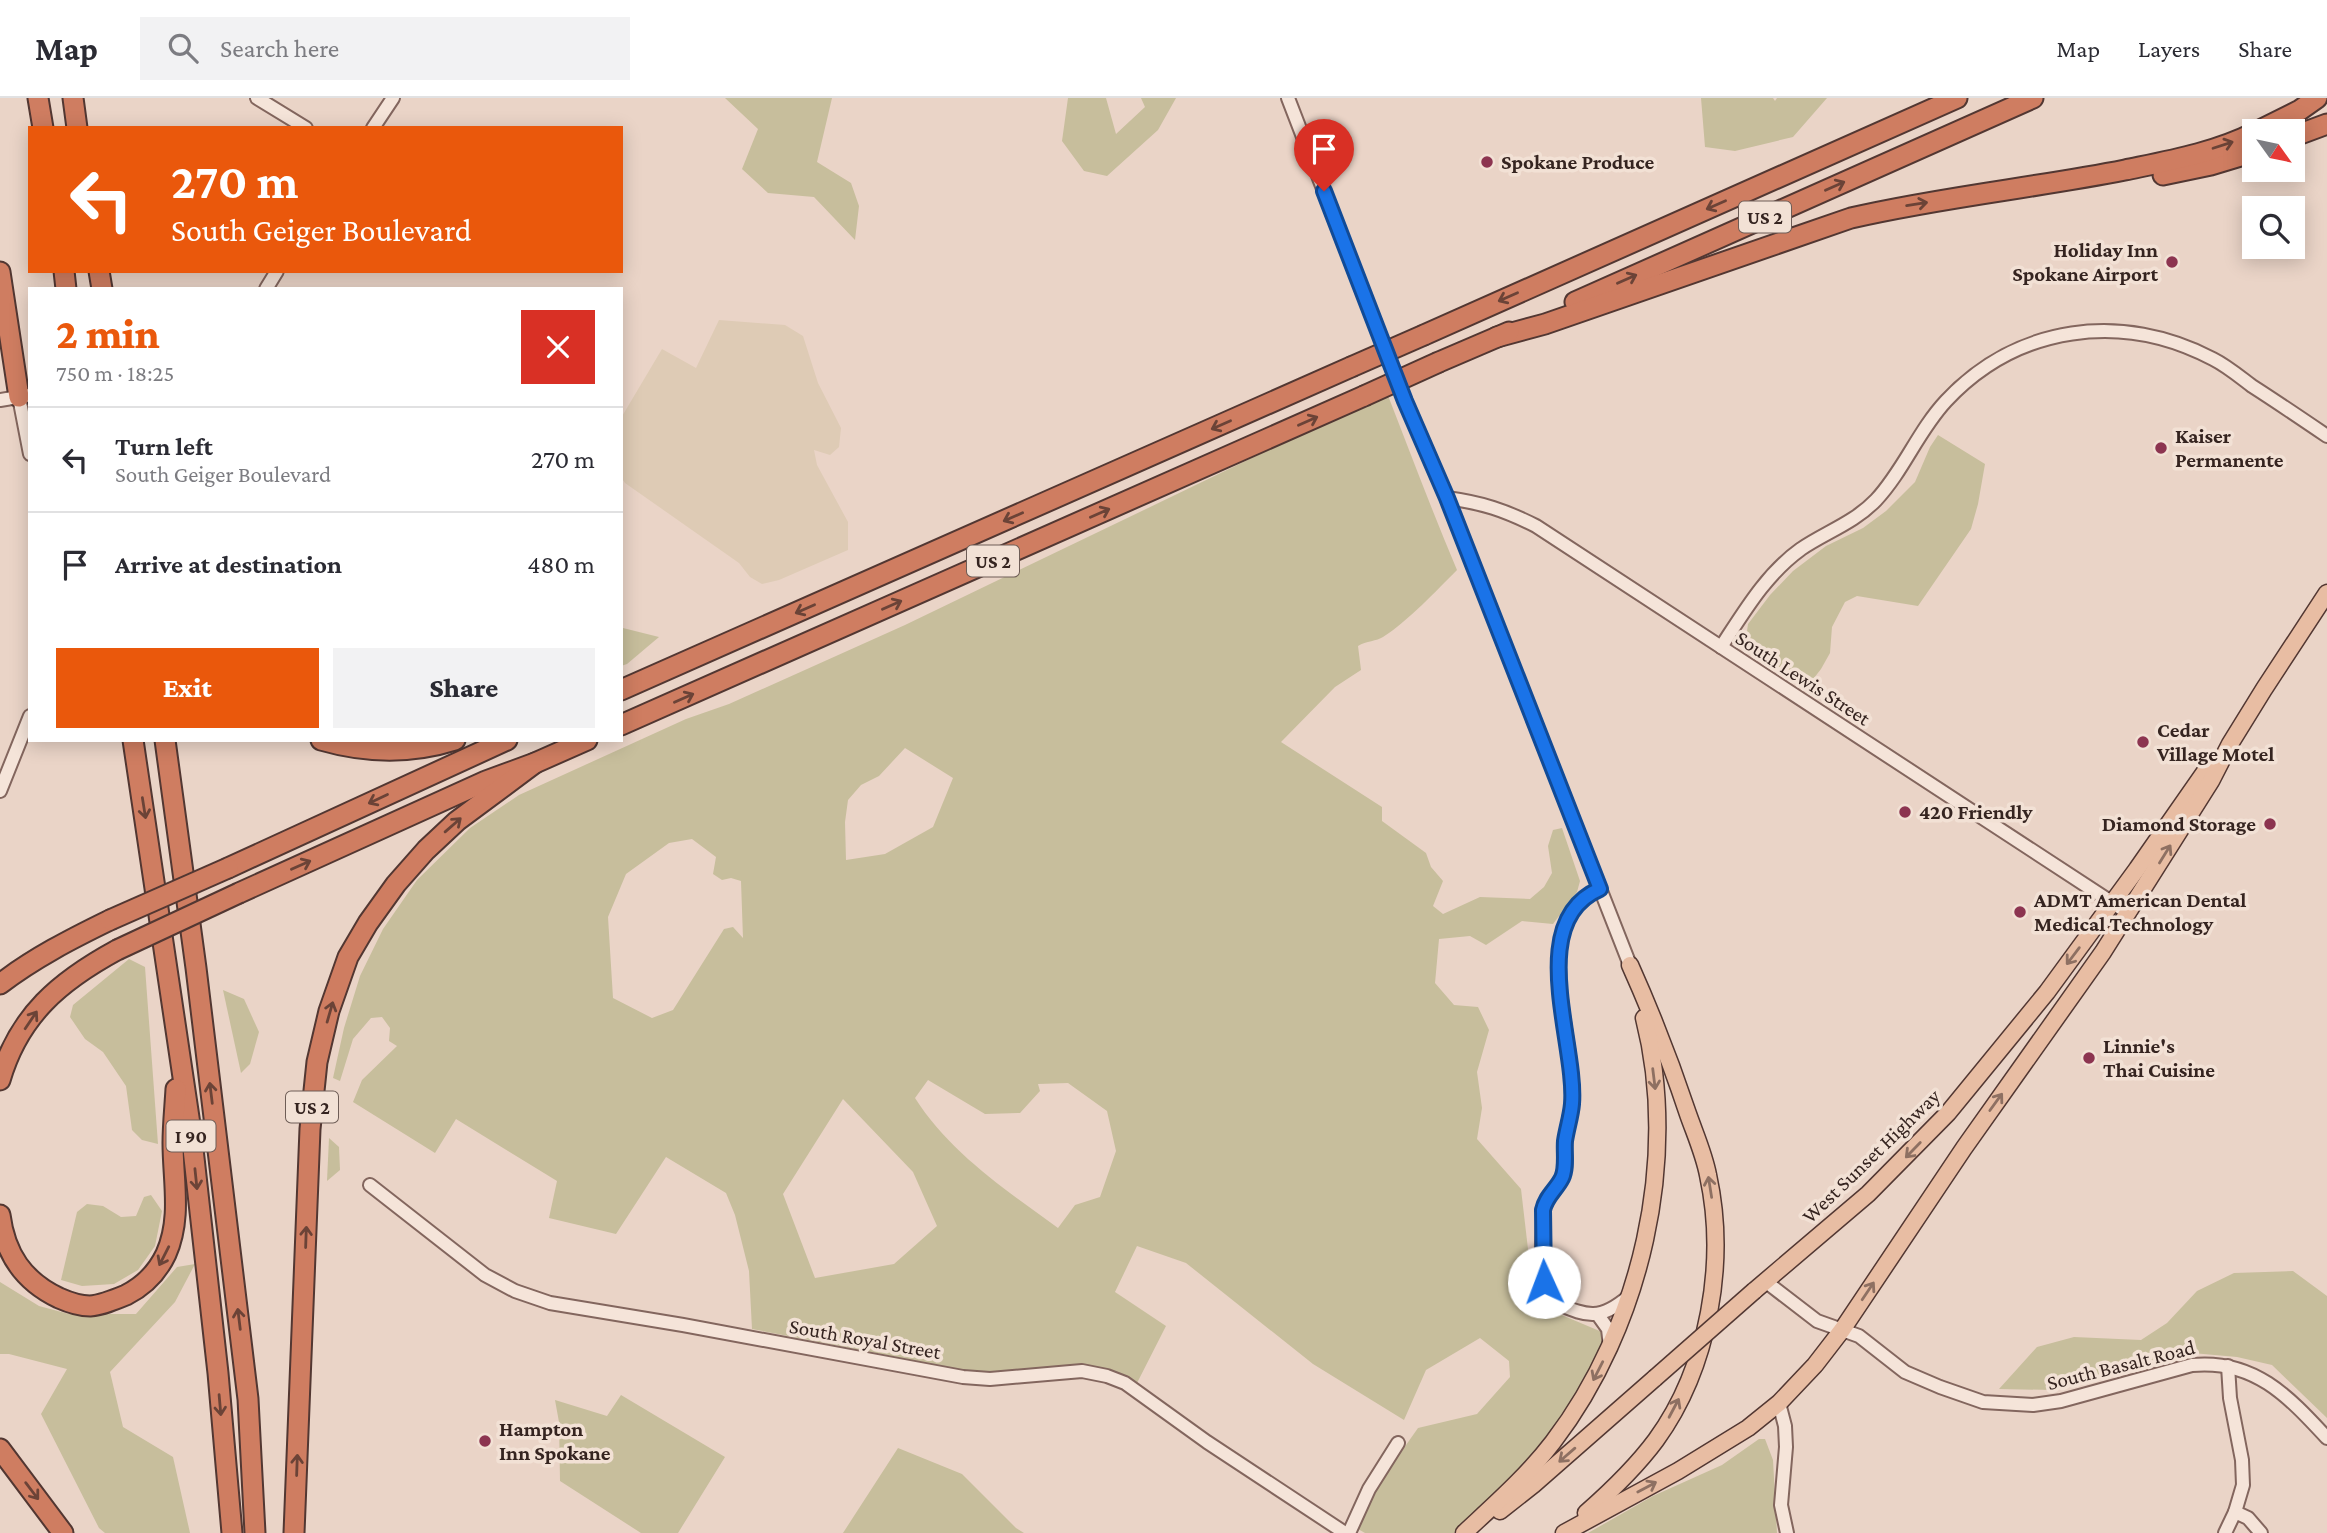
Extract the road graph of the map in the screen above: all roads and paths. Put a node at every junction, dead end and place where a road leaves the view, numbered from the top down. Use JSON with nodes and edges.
{"nodes":[{"id":1,"x":38,"y":98,"type":"edge"},
{"id":2,"x":73,"y":98,"type":"edge"},
{"id":3,"x":257,"y":98,"type":"edge"},
{"id":4,"x":393,"y":98,"type":"edge"},
{"id":5,"x":1288,"y":98,"type":"edge"},
{"id":6,"x":1937,"y":98,"type":"edge"},
{"id":7,"x":1957,"y":98,"type":"edge"},
{"id":8,"x":2033,"y":98,"type":"edge"},
{"id":9,"x":2317,"y":98,"type":"edge"},
{"id":10,"x":2282,"y":119,"type":"edge"},
{"id":11,"x":2327,"y":124,"type":"edge"},
{"id":12,"x":43,"y":126,"type":"edge"},
{"id":13,"x":77,"y":126,"type":"edge"},
{"id":14,"x":303,"y":126,"type":"edge"},
{"id":15,"x":374,"y":126,"type":"edge"},
{"id":16,"x":2305,"y":132,"type":"edge"},
{"id":17,"x":2242,"y":137,"type":"edge"},
{"id":18,"x":2242,"y":155,"type":"edge"},
{"id":19,"x":1801,"y":167,"type":"junction"},
{"id":20,"x":2085,"y":178,"type":"junction"},
{"id":21,"x":0,"y":272,"type":"edge"},
{"id":22,"x":1497,"y":337,"type":"junction"},
{"id":23,"x":16,"y":397,"type":"edge"},
{"id":24,"x":2327,"y":436,"type":"edge"},
{"id":25,"x":28,"y":446,"type":"edge"},
{"id":26,"x":1447,"y":498,"type":"junction"},
{"id":27,"x":2327,"y":593,"type":"edge"},
{"id":28,"x":1721,"y":648,"type":"junction"},
{"id":29,"x":623,"y":686,"type":"edge"},
{"id":30,"x":28,"y":721,"type":"edge"},
{"id":31,"x":623,"y":724,"type":"edge"},
{"id":32,"x":134,"y":742,"type":"edge"},
{"id":33,"x":165,"y":742,"type":"edge"},
{"id":34,"x":327,"y":742,"type":"edge"},
{"id":35,"x":449,"y":742,"type":"edge"},
{"id":36,"x":503,"y":742,"type":"edge"},
{"id":37,"x":583,"y":742,"type":"edge"},
{"id":38,"x":2230,"y":744,"type":"junction"},
{"id":39,"x":535,"y":764,"type":"junction"},
{"id":40,"x":0,"y":790,"type":"edge"},
{"id":41,"x":1600,"y":889,"type":"junction"},
{"id":42,"x":2112,"y":903,"type":"junction"},
{"id":43,"x":2128,"y":913,"type":"junction"},
{"id":44,"x":1630,"y":965,"type":"junction"},
{"id":45,"x":0,"y":984,"type":"edge"},
{"id":46,"x":179,"y":1043,"type":"junction"},
{"id":47,"x":0,"y":1080,"type":"edge"},
{"id":48,"x":370,"y":1185,"type":"dead end"},
{"id":49,"x":0,"y":1215,"type":"edge"},
{"id":50,"x":1760,"y":1286,"type":"junction"},
{"id":51,"x":1628,"y":1297,"type":"junction"},
{"id":52,"x":1598,"y":1315,"type":"junction"},
{"id":53,"x":1842,"y":1329,"type":"junction"},
{"id":54,"x":1610,"y":1347,"type":"junction"},
{"id":55,"x":2228,"y":1366,"type":"junction"},
{"id":56,"x":1779,"y":1403,"type":"junction"},
{"id":57,"x":2327,"y":1438,"type":"edge"},
{"id":58,"x":1398,"y":1443,"type":"dead end"},
{"id":59,"x":0,"y":1449,"type":"edge"},
{"id":60,"x":2235,"y":1512,"type":"junction"},
{"id":61,"x":1565,"y":1532,"type":"edge"},
{"id":62,"x":63,"y":1533,"type":"edge"},
{"id":63,"x":232,"y":1533,"type":"edge"},
{"id":64,"x":255,"y":1533,"type":"edge"},
{"id":65,"x":294,"y":1533,"type":"edge"},
{"id":66,"x":1347,"y":1533,"type":"edge"},
{"id":67,"x":1464,"y":1533,"type":"edge"},
{"id":68,"x":1471,"y":1533,"type":"edge"},
{"id":69,"x":1787,"y":1533,"type":"edge"},
{"id":70,"x":2225,"y":1533,"type":"edge"},
{"id":71,"x":2261,"y":1533,"type":"edge"}],
"edges":[{"from":1,"to":12,"type":"highway"},
{"from":2,"to":13,"type":"highway"},
{"from":3,"to":14,"type":"street"},
{"from":4,"to":15,"type":"street"},
{"from":5,"to":26,"type":"street"},
{"from":6,"to":19,"type":"highway"},
{"from":7,"to":19,"type":"highway","number":"US 2"},
{"from":22,"to":8,"type":"highway","number":"US 2","one_way":true},
{"from":9,"to":10,"type":"highway"},
{"from":11,"to":16,"type":"highway"},
{"from":20,"to":17,"type":"highway","one_way":true},
{"from":18,"to":20,"type":"highway"},
{"from":19,"to":29,"type":"highway","number":"US 2","one_way":true,"bridge":true},
{"from":22,"to":20,"type":"highway","one_way":true},
{"from":21,"to":23,"type":"highway"},
{"from":31,"to":22,"type":"highway","number":"US 2","one_way":true,"bridge":true},
{"from":23,"to":25,"type":"street"},
{"from":24,"to":28,"type":"street"},
{"from":26,"to":28,"type":"street","name":"South Lewis Street"},
{"from":26,"to":41,"type":"street"},
{"from":27,"to":38,"type":"main road","name":"West Sunset Highway"},
{"from":28,"to":42,"type":"street","name":"South Lewis Street"},
{"from":30,"to":40,"type":"street"},
{"from":32,"to":46,"type":"highway","number":"I 90","one_way":true},
{"from":64,"to":33,"type":"highway","number":"I 90","one_way":true},
{"from":34,"to":35,"type":"highway"},
{"from":36,"to":45,"type":"highway","one_way":true,"bridge":true},
{"from":37,"to":39,"type":"highway","number":"US 2"},
{"from":38,"to":42,"type":"main road","name":"West Sunset Highway"},
{"from":43,"to":38,"type":"main road","name":"West Sunset Highway","one_way":true},
{"from":47,"to":39,"type":"highway","number":"US 2","one_way":true,"bridge":true},
{"from":65,"to":39,"type":"highway","number":"US 2","one_way":true},
{"from":41,"to":44,"type":"street"},
{"from":41,"to":52,"type":"street"},
{"from":42,"to":43,"type":"street","name":"South Lewis Street"},
{"from":42,"to":50,"type":"main road","name":"West Sunset Highway","one_way":true},
{"from":53,"to":43,"type":"main road","name":"West Sunset Highway","one_way":true},
{"from":44,"to":51,"type":"main road","one_way":true},
{"from":61,"to":44,"type":"main road","one_way":true},
{"from":46,"to":49,"type":"highway","one_way":true},
{"from":46,"to":63,"type":"highway","number":"I 90","one_way":true},
{"from":48,"to":66,"type":"street","name":"South Royal Street"},
{"from":50,"to":53,"type":"street","name":"South Basalt Road"},
{"from":50,"to":68,"type":"main road","name":"West Sunset Highway","one_way":true,"bridge":true},
{"from":51,"to":52,"type":"street"},
{"from":51,"to":54,"type":"main road"},
{"from":52,"to":54,"type":"street"},
{"from":53,"to":55,"type":"street","name":"South Basalt Road"},
{"from":53,"to":56,"type":"main road","name":"West Sunset Highway"},
{"from":54,"to":67,"type":"main road","one_way":true},
{"from":55,"to":57,"type":"street","name":"South Basalt Road"},
{"from":55,"to":60,"type":"street"},
{"from":61,"to":56,"type":"main road","name":"West Sunset Highway","one_way":true},
{"from":56,"to":69,"type":"street"},
{"from":58,"to":66,"type":"street"},
{"from":59,"to":62,"type":"highway","one_way":true},
{"from":60,"to":70,"type":"street"},
{"from":60,"to":71,"type":"street"}]}
